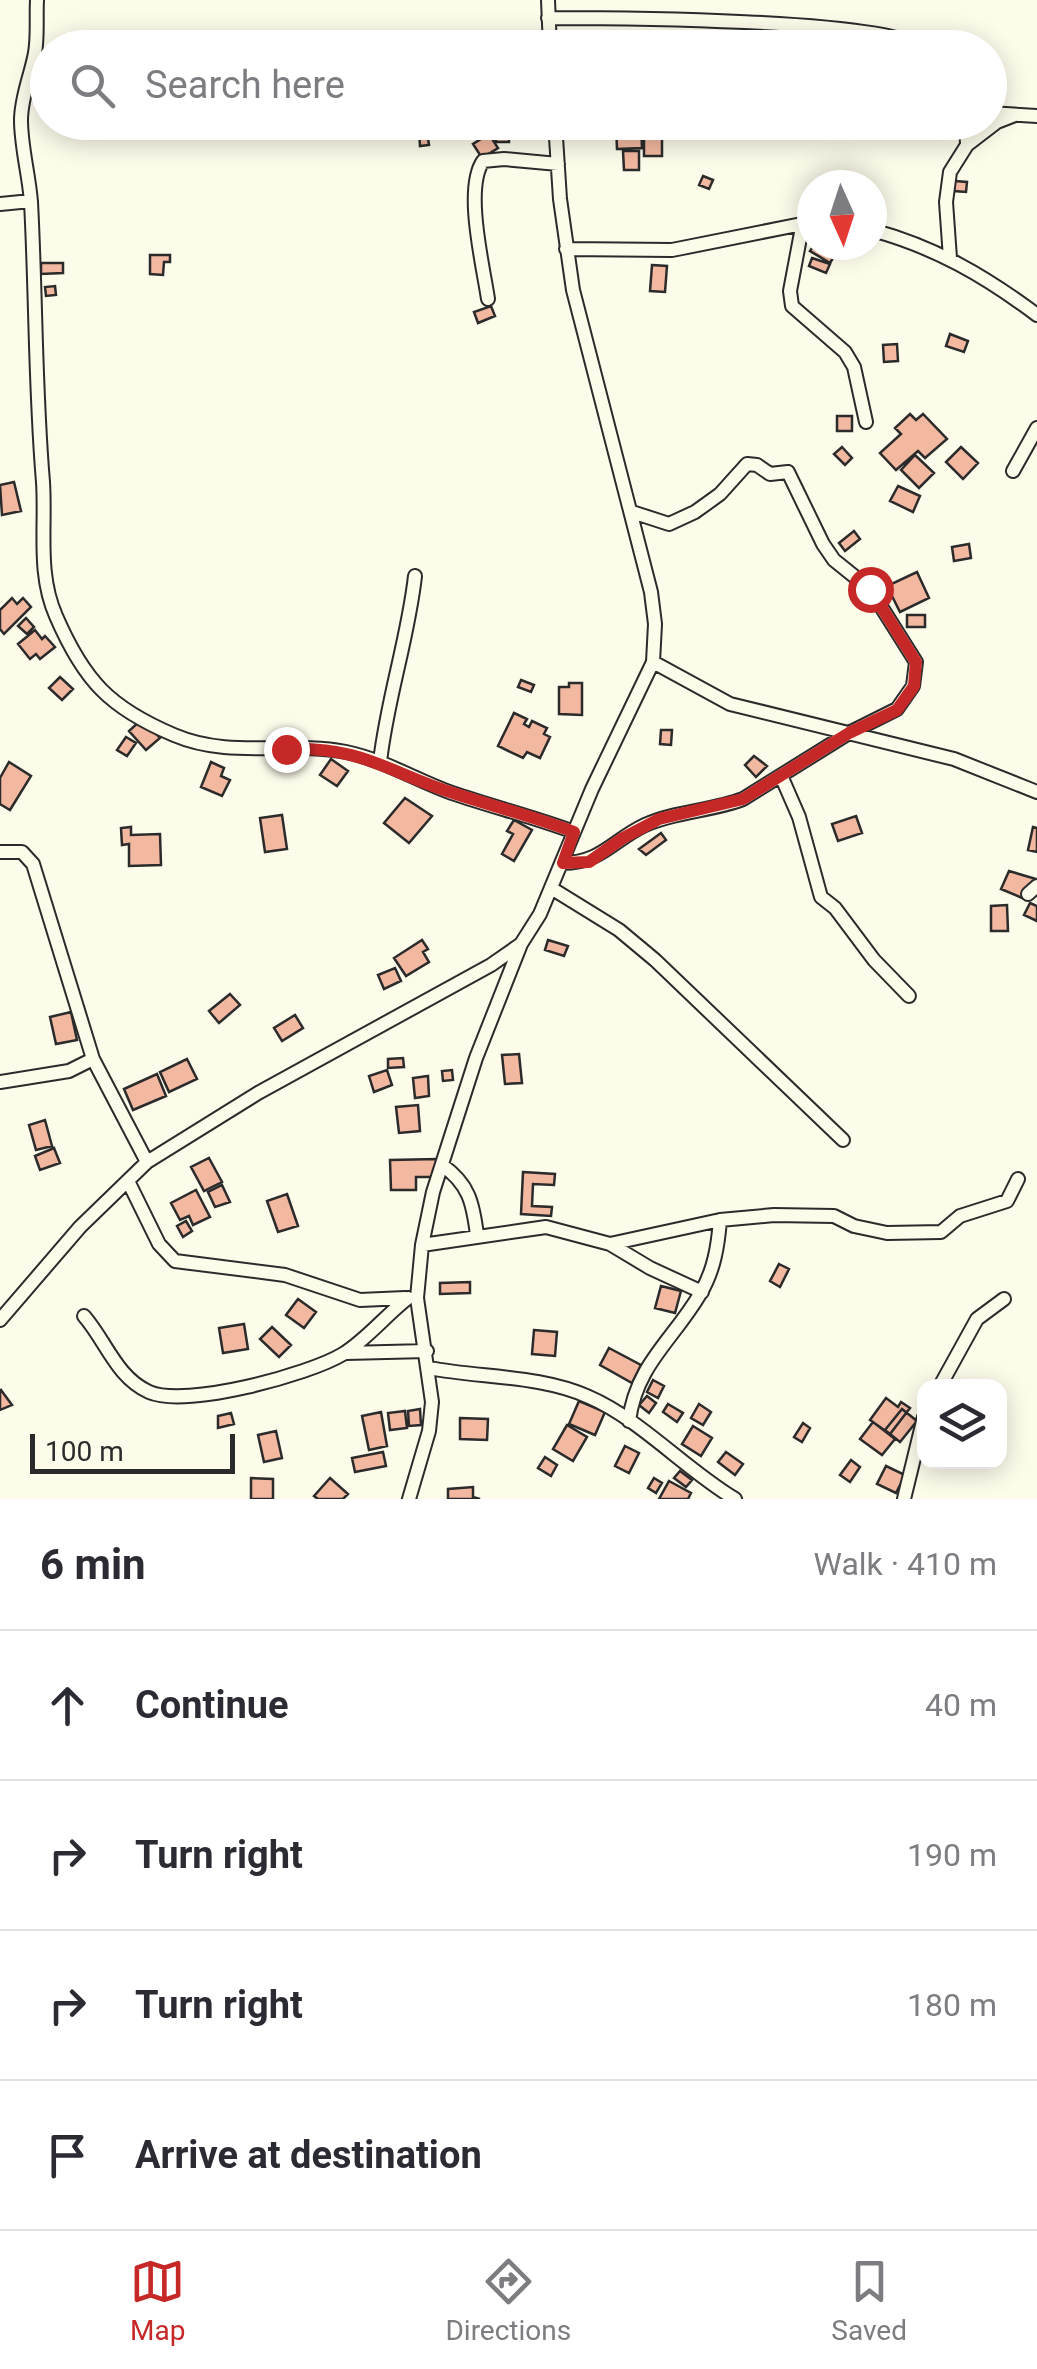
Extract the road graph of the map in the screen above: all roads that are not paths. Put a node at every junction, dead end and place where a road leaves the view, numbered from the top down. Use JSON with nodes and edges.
{"nodes":[{"id":1,"x":37,"y":0,"type":"edge"},
{"id":2,"x":548,"y":0,"type":"edge"},
{"id":3,"x":548,"y":18,"type":"junction"},
{"id":4,"x":36,"y":30,"type":"edge"},
{"id":5,"x":549,"y":30,"type":"edge"},
{"id":6,"x":837,"y":30,"type":"edge"},
{"id":7,"x":30,"y":77,"type":"edge"},
{"id":8,"x":1007,"y":114,"type":"edge"},
{"id":9,"x":1015,"y":115,"type":"junction"},
{"id":10,"x":1037,"y":116,"type":"edge"},
{"id":11,"x":1007,"y":119,"type":"edge"},
{"id":12,"x":556,"y":140,"type":"edge"},
{"id":13,"x":968,"y":140,"type":"edge"},
{"id":14,"x":974,"y":140,"type":"edge"},
{"id":15,"x":968,"y":145,"type":"junction"},
{"id":16,"x":558,"y":164,"type":"junction"},
{"id":17,"x":30,"y":201,"type":"junction"},
{"id":18,"x":0,"y":204,"type":"edge"},
{"id":19,"x":797,"y":224,"type":"edge"},
{"id":20,"x":887,"y":234,"type":"edge"},
{"id":21,"x":566,"y":248,"type":"junction"},
{"id":22,"x":950,"y":258,"type":"junction"},
{"id":23,"x":798,"y":260,"type":"edge"},
{"id":24,"x":488,"y":299,"type":"dead end"},
{"id":25,"x":1037,"y":315,"type":"edge"},
{"id":26,"x":866,"y":422,"type":"dead end"},
{"id":27,"x":1037,"y":428,"type":"edge"},
{"id":28,"x":1012,"y":471,"type":"dead end"},
{"id":29,"x":632,"y":512,"type":"junction"},
{"id":30,"x":415,"y":576,"type":"dead end"},
{"id":31,"x":653,"y":662,"type":"junction"},
{"id":32,"x":849,"y":733,"type":"junction"},
{"id":33,"x":380,"y":762,"type":"junction"},
{"id":34,"x":782,"y":778,"type":"junction"},
{"id":35,"x":1037,"y":792,"type":"edge"},
{"id":36,"x":574,"y":832,"type":"junction"},
{"id":37,"x":0,"y":852,"type":"edge"},
{"id":38,"x":563,"y":863,"type":"junction"},
{"id":39,"x":551,"y":888,"type":"junction"},
{"id":40,"x":521,"y":944,"type":"junction"},
{"id":41,"x":909,"y":996,"type":"dead end"},
{"id":42,"x":93,"y":1060,"type":"junction"},
{"id":43,"x":0,"y":1082,"type":"edge"},
{"id":44,"x":843,"y":1140,"type":"dead end"},
{"id":45,"x":148,"y":1162,"type":"junction"},
{"id":46,"x":442,"y":1165,"type":"junction"},
{"id":47,"x":1018,"y":1179,"type":"dead end"},
{"id":48,"x":128,"y":1181,"type":"junction"},
{"id":49,"x":720,"y":1220,"type":"junction"},
{"id":50,"x":477,"y":1235,"type":"junction"},
{"id":51,"x":610,"y":1244,"type":"junction"},
{"id":52,"x":422,"y":1245,"type":"junction"},
{"id":53,"x":702,"y":1292,"type":"junction"},
{"id":54,"x":413,"y":1298,"type":"junction"},
{"id":55,"x":1004,"y":1298,"type":"dead end"},
{"id":56,"x":84,"y":1316,"type":"dead end"},
{"id":57,"x":0,"y":1320,"type":"edge"},
{"id":58,"x":426,"y":1350,"type":"junction"},
{"id":59,"x":346,"y":1353,"type":"junction"},
{"id":60,"x":429,"y":1368,"type":"junction"},
{"id":61,"x":944,"y":1379,"type":"edge"},
{"id":62,"x":629,"y":1421,"type":"junction"},
{"id":63,"x":917,"y":1446,"type":"edge"},
{"id":64,"x":409,"y":1499,"type":"edge"},
{"id":65,"x":736,"y":1499,"type":"edge"},
{"id":66,"x":904,"y":1499,"type":"edge"}],
"edges":[{"from":1,"to":4,"type":"street"},
{"from":2,"to":3,"type":"street"},
{"from":3,"to":5,"type":"street"},
{"from":3,"to":6,"type":"street"},
{"from":7,"to":17,"type":"street"},
{"from":8,"to":9,"type":"street"},
{"from":9,"to":10,"type":"street"},
{"from":9,"to":11,"type":"street"},
{"from":12,"to":16,"type":"street"},
{"from":13,"to":15,"type":"street"},
{"from":14,"to":15,"type":"street"},
{"from":15,"to":22,"type":"street"},
{"from":16,"to":21,"type":"street"},
{"from":16,"to":24,"type":"street"},
{"from":17,"to":18,"type":"street"},
{"from":17,"to":33,"type":"street"},
{"from":19,"to":21,"type":"street"},
{"from":20,"to":22,"type":"street"},
{"from":21,"to":29,"type":"street"},
{"from":22,"to":25,"type":"street"},
{"from":23,"to":26,"type":"street"},
{"from":27,"to":28,"type":"street"},
{"from":29,"to":31,"type":"street"},
{"from":29,"to":32,"type":"street"},
{"from":30,"to":33,"type":"street"},
{"from":31,"to":32,"type":"street"},
{"from":31,"to":36,"type":"street"},
{"from":32,"to":34,"type":"street"},
{"from":32,"to":35,"type":"street"},
{"from":33,"to":36,"type":"street"},
{"from":34,"to":38,"type":"street"},
{"from":34,"to":41,"type":"street"},
{"from":36,"to":38,"type":"street"},
{"from":37,"to":42,"type":"street"},
{"from":38,"to":39,"type":"street"},
{"from":39,"to":40,"type":"street"},
{"from":39,"to":44,"type":"street"},
{"from":40,"to":45,"type":"street"},
{"from":40,"to":46,"type":"street"},
{"from":42,"to":43,"type":"street"},
{"from":42,"to":45,"type":"street"},
{"from":45,"to":48,"type":"street"},
{"from":46,"to":50,"type":"street"},
{"from":46,"to":52,"type":"street"},
{"from":47,"to":49,"type":"street"},
{"from":48,"to":54,"type":"street"},
{"from":48,"to":57,"type":"street"},
{"from":49,"to":51,"type":"street"},
{"from":49,"to":53,"type":"street"},
{"from":50,"to":51,"type":"street"},
{"from":50,"to":52,"type":"street"},
{"from":51,"to":53,"type":"street"},
{"from":52,"to":54,"type":"street"},
{"from":53,"to":62,"type":"street"},
{"from":54,"to":58,"type":"street"},
{"from":54,"to":59,"type":"street"},
{"from":55,"to":61,"type":"street"},
{"from":56,"to":59,"type":"street"},
{"from":58,"to":59,"type":"street"},
{"from":58,"to":60,"type":"street"},
{"from":60,"to":62,"type":"street"},
{"from":60,"to":64,"type":"street"},
{"from":62,"to":65,"type":"street"},
{"from":63,"to":66,"type":"street"}]}
